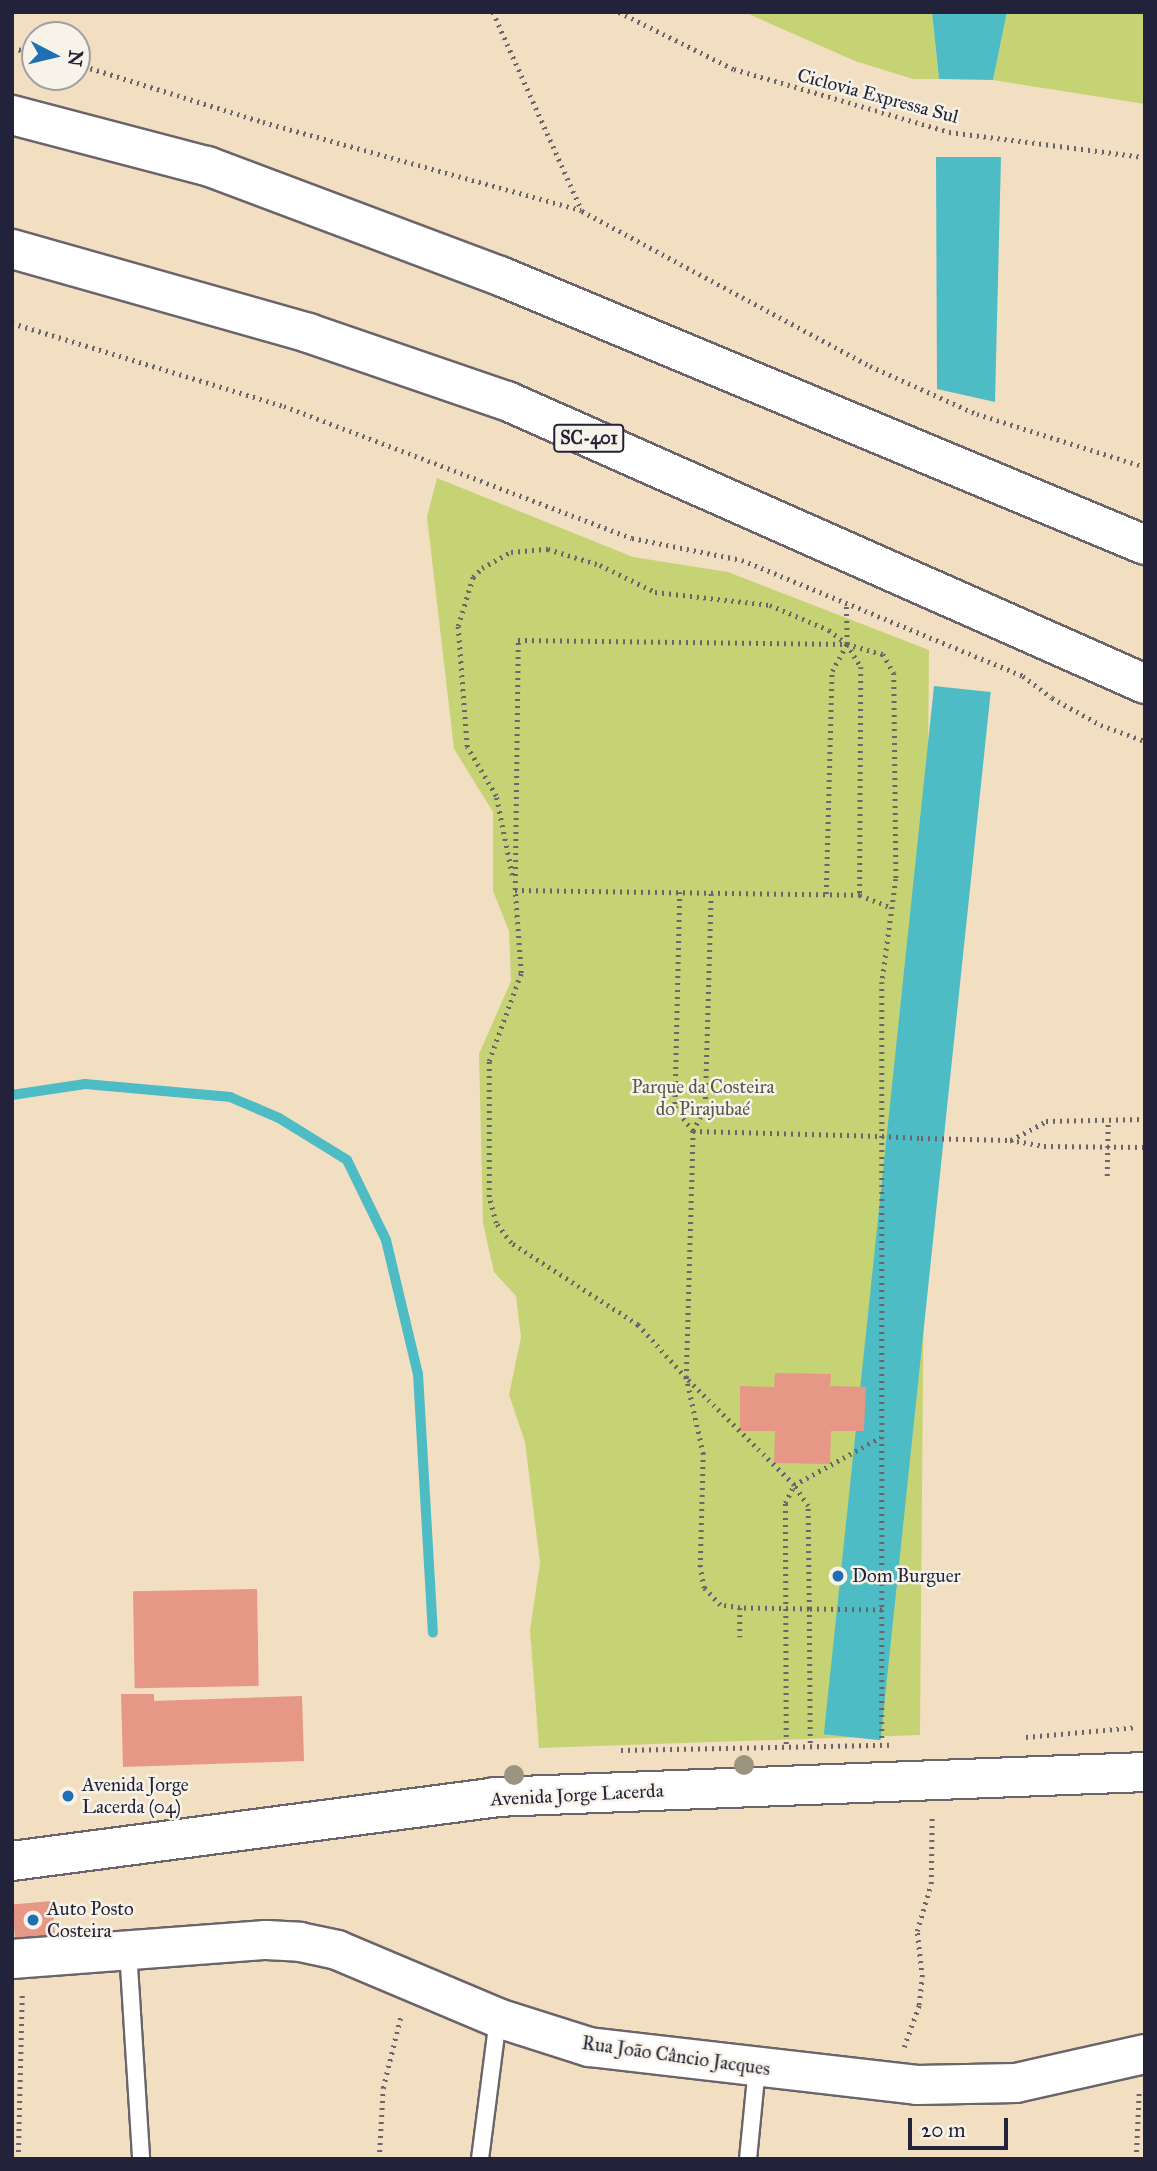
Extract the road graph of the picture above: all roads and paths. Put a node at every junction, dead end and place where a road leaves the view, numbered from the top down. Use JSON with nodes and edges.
{"nodes":[{"id":1,"x":493,"y":12,"type":"edge"},
{"id":2,"x":619,"y":12,"type":"edge"},
{"id":3,"x":91,"y":68,"type":"edge"},
{"id":4,"x":12,"y":115,"type":"edge"},
{"id":5,"x":1145,"y":158,"type":"edge"},
{"id":6,"x":582,"y":211,"type":"junction"},
{"id":7,"x":12,"y":249,"type":"edge"},
{"id":8,"x":12,"y":323,"type":"edge"},
{"id":9,"x":1145,"y":467,"type":"edge"},
{"id":10,"x":1145,"y":545,"type":"edge"},
{"id":11,"x":846,"y":604,"type":"junction"},
{"id":12,"x":847,"y":644,"type":"junction"},
{"id":13,"x":1145,"y":684,"type":"edge"},
{"id":14,"x":1145,"y":741,"type":"edge"},
{"id":15,"x":514,"y":890,"type":"junction"},
{"id":16,"x":680,"y":892,"type":"junction"},
{"id":17,"x":711,"y":893,"type":"junction"},
{"id":18,"x":826,"y":894,"type":"junction"},
{"id":19,"x":860,"y":895,"type":"junction"},
{"id":20,"x":893,"y":908,"type":"junction"},
{"id":21,"x":1145,"y":1119,"type":"edge"},
{"id":22,"x":1108,"y":1120,"type":"junction"},
{"id":23,"x":693,"y":1131,"type":"junction"},
{"id":24,"x":882,"y":1136,"type":"junction"},
{"id":25,"x":1010,"y":1140,"type":"junction"},
{"id":26,"x":1108,"y":1146,"type":"junction"},
{"id":27,"x":1145,"y":1147,"type":"edge"},
{"id":28,"x":1107,"y":1176,"type":"dead end"},
{"id":29,"x":685,"y":1378,"type":"junction"},
{"id":30,"x":882,"y":1436,"type":"junction"},
{"id":31,"x":794,"y":1485,"type":"junction"},
{"id":32,"x":740,"y":1608,"type":"junction"},
{"id":33,"x":785,"y":1609,"type":"junction"},
{"id":34,"x":809,"y":1609,"type":"junction"},
{"id":35,"x":882,"y":1610,"type":"junction"},
{"id":36,"x":740,"y":1637,"type":"dead end"},
{"id":37,"x":882,"y":1742,"type":"dead end"},
{"id":38,"x":810,"y":1743,"type":"dead end"},
{"id":39,"x":786,"y":1744,"type":"dead end"},
{"id":40,"x":1145,"y":1772,"type":"edge"},
{"id":41,"x":927,"y":1784,"type":"junction"},
{"id":42,"x":12,"y":1861,"type":"edge"},
{"id":43,"x":128,"y":1951,"type":"junction"},
{"id":44,"x":18,"y":1959,"type":"edge"},
{"id":45,"x":419,"y":1984,"type":"junction"},
{"id":46,"x":498,"y":2018,"type":"junction"},
{"id":47,"x":1143,"y":2055,"type":"edge"},
{"id":48,"x":757,"y":2068,"type":"junction"},
{"id":49,"x":885,"y":2081,"type":"junction"},
{"id":50,"x":18,"y":2159,"type":"edge"},
{"id":51,"x":141,"y":2159,"type":"edge"},
{"id":52,"x":379,"y":2159,"type":"edge"},
{"id":53,"x":480,"y":2159,"type":"edge"},
{"id":54,"x":748,"y":2159,"type":"edge"},
{"id":55,"x":1136,"y":2159,"type":"edge"}],
"edges":[{"from":1,"to":6,"type":"path"},
{"from":2,"to":5,"type":"path","name":"Ciclovia Expressa Sul"},
{"from":3,"to":6,"type":"path"},
{"from":4,"to":10,"type":"main road"},
{"from":6,"to":9,"type":"path"},
{"from":7,"to":13,"type":"main road","number":"SC-401"},
{"from":8,"to":11,"type":"path"},
{"from":11,"to":12,"type":"path"},
{"from":11,"to":14,"type":"path"},
{"from":12,"to":15,"type":"path"},
{"from":12,"to":15,"type":"path"},
{"from":12,"to":18,"type":"path"},
{"from":12,"to":19,"type":"path"},
{"from":12,"to":20,"type":"path"},
{"from":15,"to":16,"type":"path"},
{"from":15,"to":29,"type":"path"},
{"from":16,"to":17,"type":"path"},
{"from":16,"to":23,"type":"path"},
{"from":17,"to":18,"type":"path"},
{"from":17,"to":23,"type":"path"},
{"from":18,"to":19,"type":"path"},
{"from":19,"to":20,"type":"path"},
{"from":20,"to":24,"type":"path"},
{"from":21,"to":22,"type":"path"},
{"from":22,"to":25,"type":"path"},
{"from":22,"to":26,"type":"path"},
{"from":23,"to":24,"type":"path"},
{"from":23,"to":29,"type":"path"},
{"from":24,"to":25,"type":"path"},
{"from":24,"to":30,"type":"path"},
{"from":25,"to":26,"type":"path"},
{"from":26,"to":27,"type":"path"},
{"from":26,"to":28,"type":"path"},
{"from":29,"to":31,"type":"path"},
{"from":29,"to":32,"type":"path"},
{"from":30,"to":31,"type":"path"},
{"from":30,"to":35,"type":"path"},
{"from":31,"to":33,"type":"path"},
{"from":31,"to":34,"type":"path"},
{"from":32,"to":33,"type":"path"},
{"from":32,"to":36,"type":"path"},
{"from":33,"to":34,"type":"path"},
{"from":33,"to":39,"type":"path"},
{"from":34,"to":35,"type":"path"},
{"from":34,"to":38,"type":"path"},
{"from":35,"to":37,"type":"path"},
{"from":40,"to":41,"type":"main road","name":"Avenida Jorge Lacerda"},
{"from":41,"to":42,"type":"main road","name":"Avenida Jorge Lacerda"},
{"from":41,"to":49,"type":"path"},
{"from":43,"to":44,"type":"main road","name":"Rua João Câncio Jacques"},
{"from":43,"to":45,"type":"main road","name":"Rua João Câncio Jacques"},
{"from":43,"to":51,"type":"lane"},
{"from":44,"to":50,"type":"path"},
{"from":45,"to":46,"type":"main road","name":"Rua João Câncio Jacques"},
{"from":45,"to":52,"type":"path"},
{"from":46,"to":48,"type":"main road","name":"Rua João Câncio Jacques"},
{"from":46,"to":53,"type":"lane"},
{"from":47,"to":49,"type":"main road","name":"Rua João Câncio Jacques"},
{"from":47,"to":55,"type":"path"},
{"from":48,"to":49,"type":"main road","name":"Rua João Câncio Jacques"},
{"from":48,"to":54,"type":"lane"}]}
